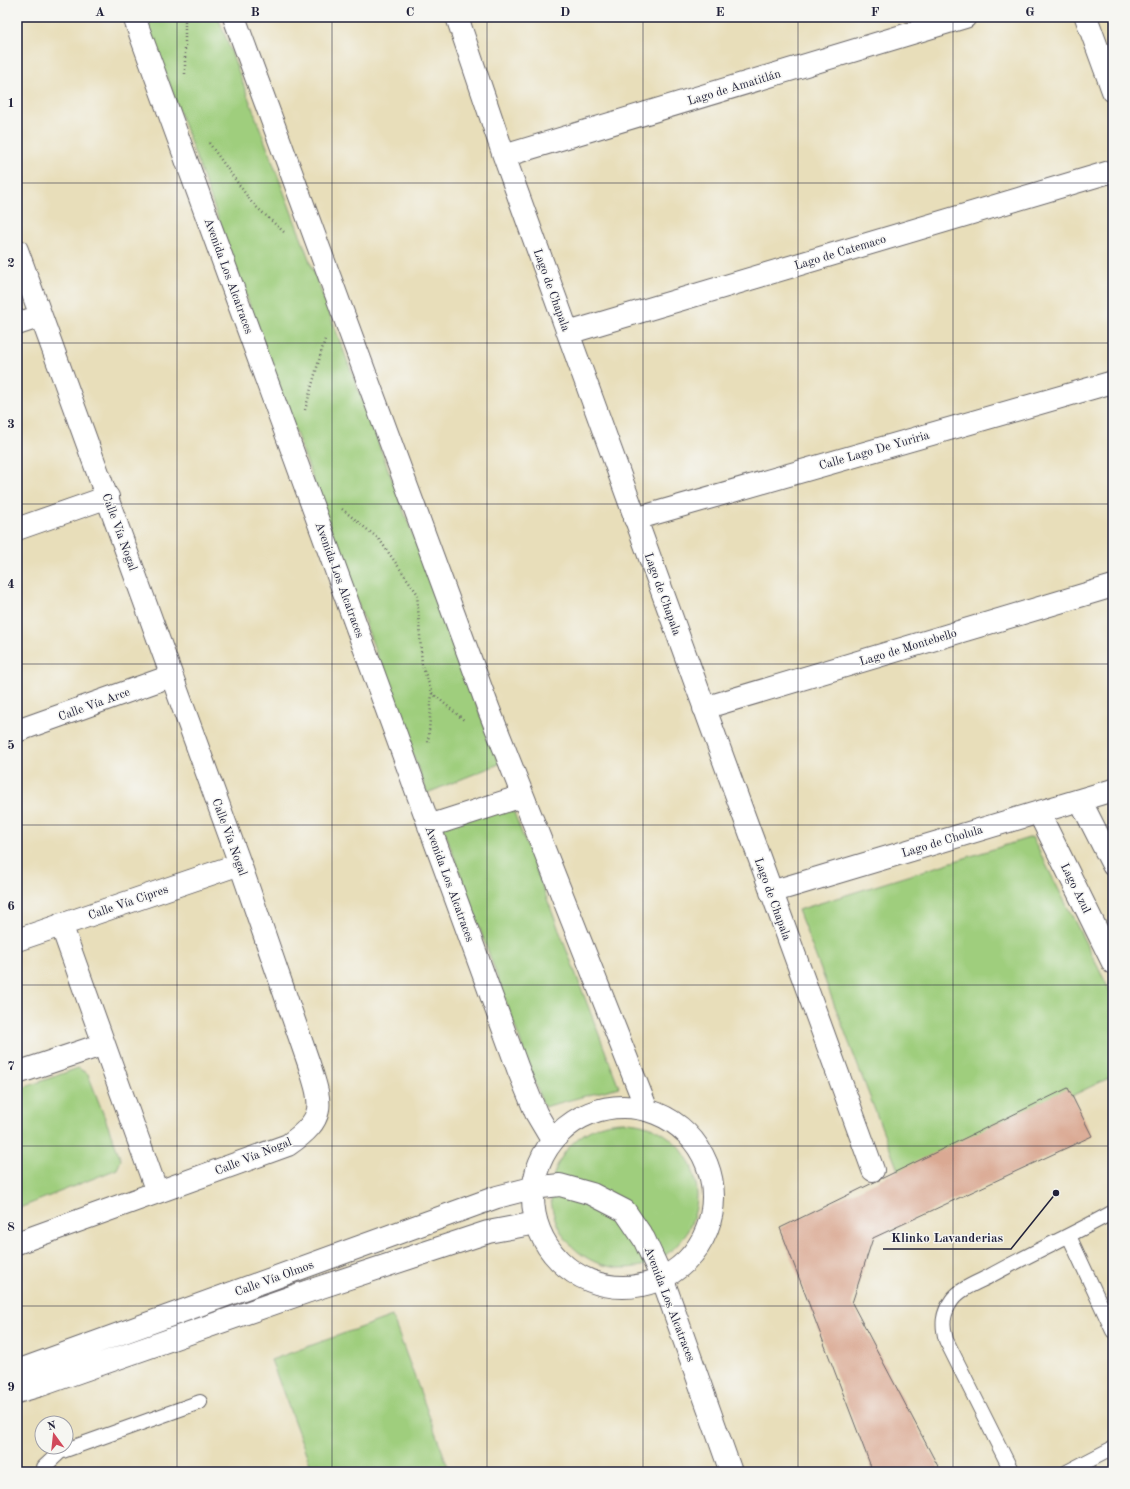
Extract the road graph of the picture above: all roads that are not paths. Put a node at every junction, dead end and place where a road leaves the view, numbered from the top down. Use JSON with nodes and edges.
{"nodes":[{"id":1,"x":134,"y":17,"type":"edge"},
{"id":2,"x":234,"y":17,"type":"edge"},
{"id":3,"x":457,"y":17,"type":"edge"},
{"id":4,"x":965,"y":17,"type":"edge"},
{"id":5,"x":1086,"y":17,"type":"edge"},
{"id":6,"x":1113,"y":91,"type":"edge"},
{"id":7,"x":504,"y":156,"type":"junction"},
{"id":8,"x":1113,"y":171,"type":"edge"},
{"id":9,"x":17,"y":250,"type":"edge"},
{"id":10,"x":41,"y":316,"type":"junction"},
{"id":11,"x":17,"y":324,"type":"edge"},
{"id":12,"x":568,"y":333,"type":"junction"},
{"id":13,"x":1113,"y":382,"type":"edge"},
{"id":14,"x":108,"y":497,"type":"junction"},
{"id":15,"x":636,"y":519,"type":"junction"},
{"id":16,"x":17,"y":529,"type":"edge"},
{"id":17,"x":1113,"y":586,"type":"edge"},
{"id":18,"x":171,"y":676,"type":"junction"},
{"id":19,"x":704,"y":708,"type":"junction"},
{"id":20,"x":17,"y":731,"type":"edge"},
{"id":21,"x":1113,"y":790,"type":"edge"},
{"id":22,"x":522,"y":796,"type":"junction"},
{"id":23,"x":1080,"y":800,"type":"junction"},
{"id":24,"x":1039,"y":813,"type":"junction"},
{"id":25,"x":429,"y":826,"type":"junction"},
{"id":26,"x":240,"y":864,"type":"junction"},
{"id":27,"x":1113,"y":865,"type":"edge"},
{"id":28,"x":771,"y":892,"type":"junction"},
{"id":29,"x":61,"y":924,"type":"junction"},
{"id":30,"x":17,"y":940,"type":"edge"},
{"id":31,"x":1113,"y":962,"type":"edge"},
{"id":32,"x":104,"y":1044,"type":"junction"},
{"id":33,"x":17,"y":1073,"type":"edge"},
{"id":34,"x":647,"y":1110,"type":"junction"},
{"id":35,"x":552,"y":1140,"type":"junction"},
{"id":36,"x":873,"y":1170,"type":"dead end"},
{"id":37,"x":532,"y":1188,"type":"junction"},
{"id":38,"x":157,"y":1192,"type":"junction"},
{"id":39,"x":1113,"y":1212,"type":"edge"},
{"id":40,"x":536,"y":1223,"type":"junction"},
{"id":41,"x":1069,"y":1236,"type":"junction"},
{"id":42,"x":17,"y":1243,"type":"edge"},
{"id":43,"x":663,"y":1280,"type":"junction"},
{"id":44,"x":1113,"y":1331,"type":"edge"},
{"id":45,"x":17,"y":1371,"type":"edge"},
{"id":46,"x":17,"y":1392,"type":"edge"},
{"id":47,"x":200,"y":1402,"type":"dead end"},
{"id":48,"x":1113,"y":1448,"type":"edge"},
{"id":49,"x":44,"y":1472,"type":"edge"},
{"id":50,"x":731,"y":1472,"type":"edge"},
{"id":51,"x":1012,"y":1472,"type":"edge"},
{"id":52,"x":1067,"y":1472,"type":"edge"}],
"edges":[{"from":1,"to":25,"type":"street","name":"Avenida Los Alcatraces"},
{"from":2,"to":22,"type":"street"},
{"from":3,"to":7,"type":"street","name":"Lago de Chapala"},
{"from":4,"to":7,"type":"street","name":"Lago de Amatitlán"},
{"from":5,"to":6,"type":"street"},
{"from":7,"to":12,"type":"street","name":"Lago de Chapala"},
{"from":8,"to":12,"type":"street","name":"Lago de Catemaco"},
{"from":9,"to":10,"type":"street","name":"Calle Vía Nogal"},
{"from":10,"to":11,"type":"street"},
{"from":10,"to":14,"type":"street","name":"Calle Vía Nogal"},
{"from":12,"to":15,"type":"street","name":"Lago de Chapala"},
{"from":13,"to":15,"type":"street","name":"Calle Lago De Yuriria"},
{"from":14,"to":16,"type":"street"},
{"from":14,"to":18,"type":"street","name":"Calle Vía Nogal"},
{"from":15,"to":19,"type":"street","name":"Lago de Chapala"},
{"from":17,"to":19,"type":"street","name":"Lago de Montebello"},
{"from":18,"to":20,"type":"street","name":"Calle Vía Arce"},
{"from":18,"to":26,"type":"street","name":"Calle Vía Nogal"},
{"from":19,"to":28,"type":"street","name":"Lago de Chapala"},
{"from":21,"to":23,"type":"street","name":"Lago de Cholula"},
{"from":22,"to":25,"type":"street"},
{"from":22,"to":34,"type":"street"},
{"from":23,"to":24,"type":"street","name":"Lago de Cholula"},
{"from":23,"to":27,"type":"street"},
{"from":24,"to":28,"type":"street","name":"Lago de Cholula"},
{"from":24,"to":31,"type":"street","name":"Lago Azul"},
{"from":25,"to":35,"type":"street","name":"Avenida Los Alcatraces"},
{"from":26,"to":29,"type":"street","name":"Calle Vía Cipres"},
{"from":26,"to":38,"type":"street","name":"Calle Vía Nogal"},
{"from":28,"to":36,"type":"street","name":"Lago de Chapala"},
{"from":29,"to":30,"type":"street","name":"Calle Vía Cipres"},
{"from":29,"to":32,"type":"street"},
{"from":32,"to":33,"type":"street"},
{"from":32,"to":38,"type":"street"},
{"from":34,"to":35,"type":"street"},
{"from":34,"to":43,"type":"street"},
{"from":35,"to":37,"type":"street"},
{"from":37,"to":40,"type":"street"},
{"from":37,"to":43,"type":"street","name":"Avenida Los Alcatraces"},
{"from":37,"to":45,"type":"street","name":"Calle Vía Olmos"},
{"from":38,"to":42,"type":"street","name":"Calle Vía Nogal"},
{"from":39,"to":41,"type":"lane"},
{"from":40,"to":43,"type":"street"},
{"from":40,"to":46,"type":"street","name":"Calle Vía Olmos"},
{"from":41,"to":44,"type":"lane"},
{"from":41,"to":51,"type":"lane"},
{"from":43,"to":50,"type":"street","name":"Avenida Los Alcatraces"},
{"from":47,"to":49,"type":"lane"},
{"from":48,"to":52,"type":"lane"}]}
